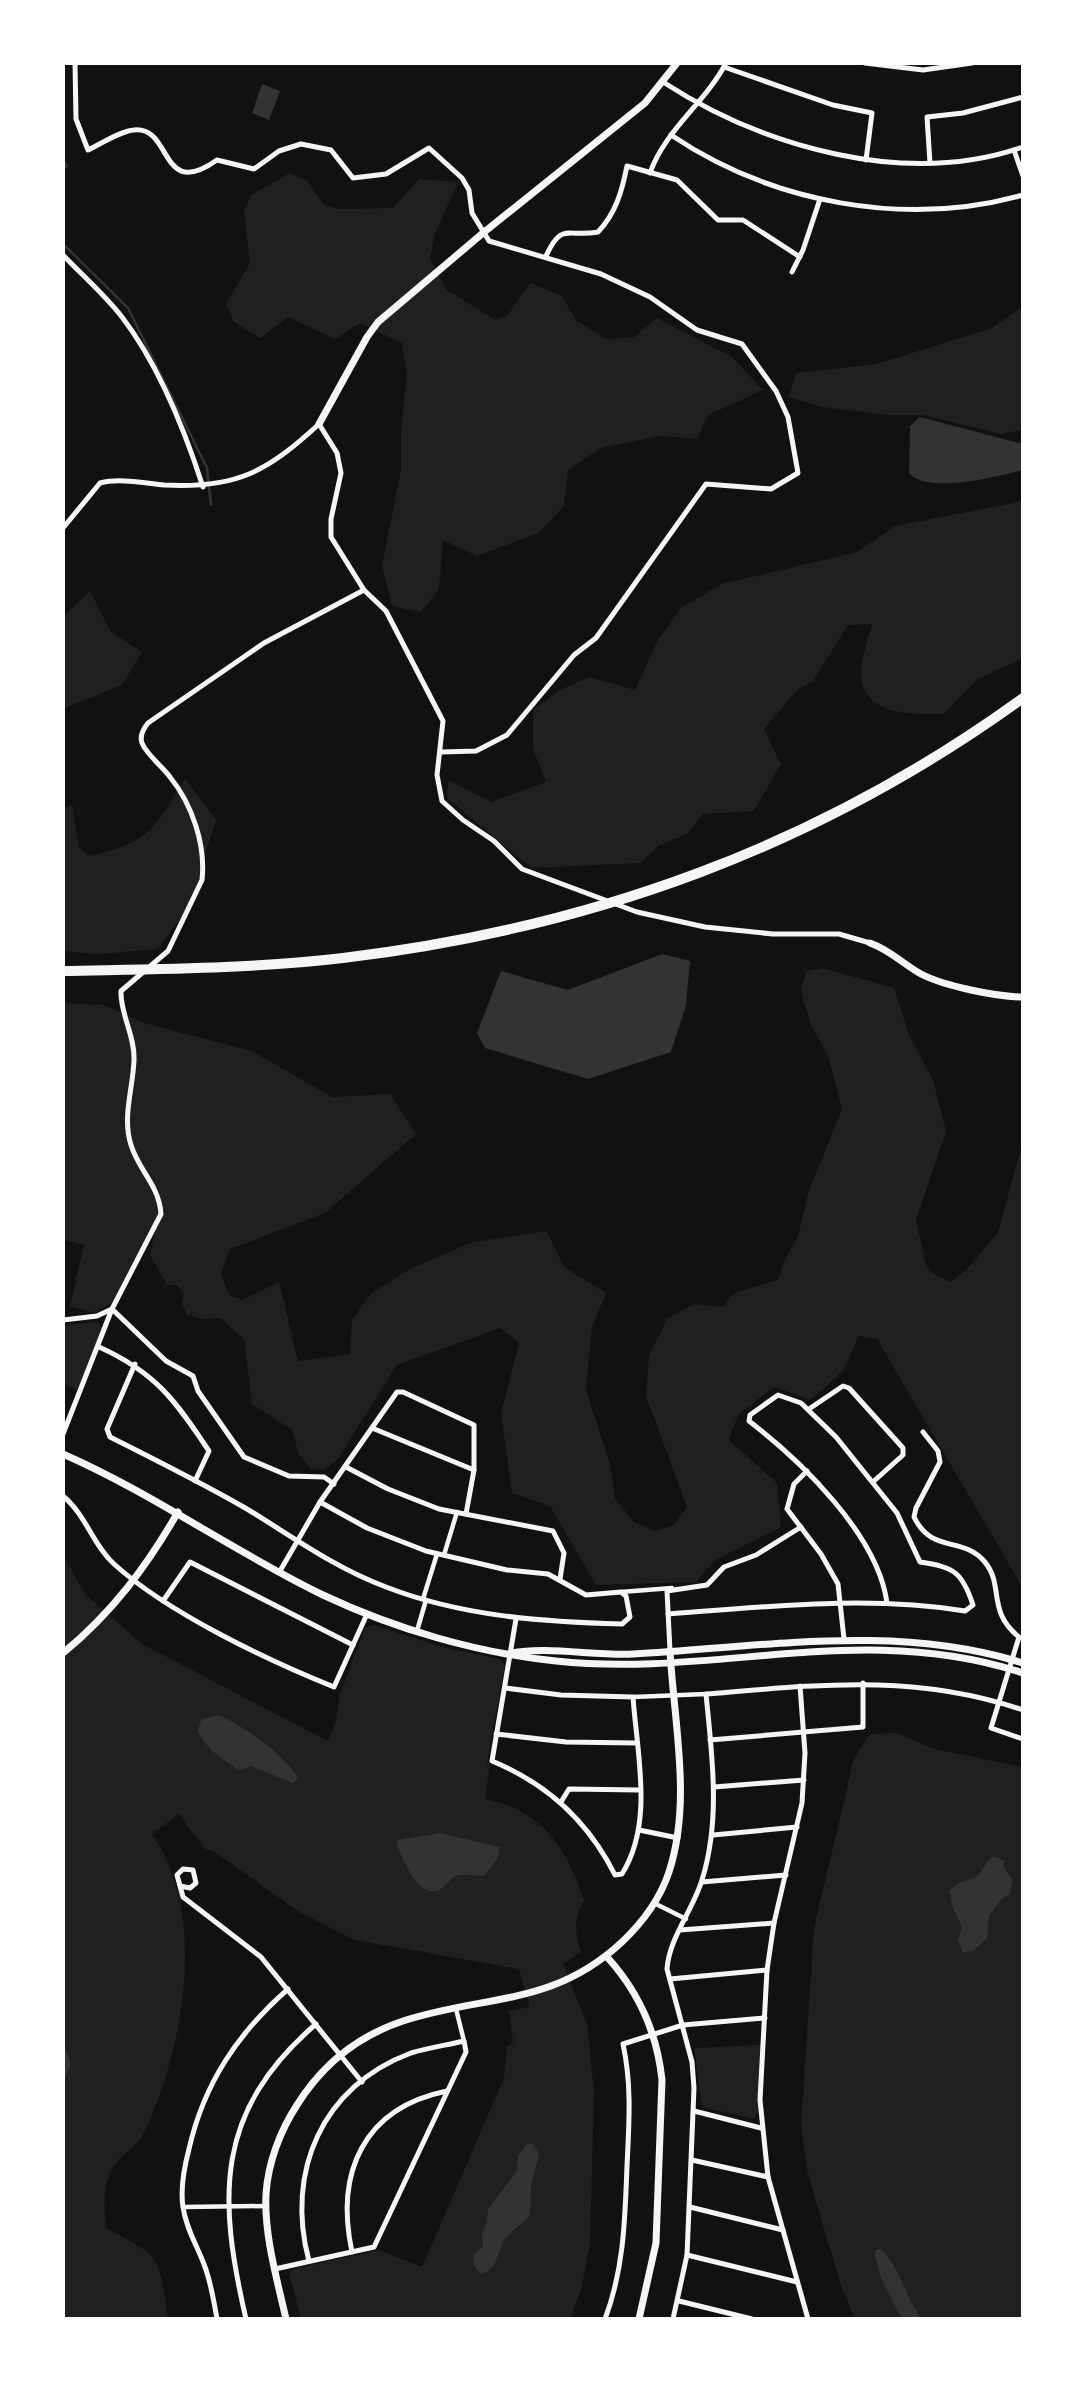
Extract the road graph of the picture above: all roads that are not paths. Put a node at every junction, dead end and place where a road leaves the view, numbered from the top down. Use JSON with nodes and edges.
{"nodes":[{"id":1,"x":75,"y":63,"type":"edge"},
{"id":2,"x":677,"y":63,"type":"edge"},
{"id":3,"x":865,"y":63,"type":"edge"},
{"id":4,"x":972,"y":63,"type":"edge"},
{"id":5,"x":725,"y":65,"type":"edge"},
{"id":6,"x":663,"y":82,"type":"junction"},
{"id":7,"x":1023,"y":97,"type":"edge"},
{"id":8,"x":697,"y":104,"type":"junction"},
{"id":9,"x":671,"y":135,"type":"junction"},
{"id":10,"x":1023,"y":147,"type":"edge"},
{"id":11,"x":1014,"y":150,"type":"junction"},
{"id":12,"x":866,"y":160,"type":"junction"},
{"id":13,"x":930,"y":163,"type":"junction"},
{"id":14,"x":650,"y":173,"type":"junction"},
{"id":15,"x":1023,"y":176,"type":"edge"},
{"id":16,"x":1023,"y":195,"type":"edge"},
{"id":17,"x":820,"y":199,"type":"junction"},
{"id":18,"x":483,"y":233,"type":"junction"},
{"id":19,"x":63,"y":254,"type":"edge"},
{"id":20,"x":546,"y":256,"type":"junction"},
{"id":21,"x":800,"y":257,"type":"junction"},
{"id":22,"x":792,"y":272,"type":"dead end"},
{"id":23,"x":319,"y":424,"type":"junction"},
{"id":24,"x":203,"y":487,"type":"junction"},
{"id":25,"x":63,"y":528,"type":"edge"},
{"id":26,"x":364,"y":590,"type":"junction"},
{"id":27,"x":1023,"y":698,"type":"edge"},
{"id":28,"x":442,"y":752,"type":"junction"},
{"id":29,"x":870,"y":943,"type":"joint"},
{"id":30,"x":63,"y":971,"type":"edge"},
{"id":31,"x":1023,"y":997,"type":"edge"},
{"id":32,"x":111,"y":1309,"type":"junction"},
{"id":33,"x":63,"y":1321,"type":"edge"},
{"id":34,"x":99,"y":1347,"type":"junction"},
{"id":35,"x":135,"y":1364,"type":"junction"},
{"id":36,"x":809,"y":1409,"type":"junction"},
{"id":37,"x":372,"y":1429,"type":"junction"},
{"id":38,"x":923,"y":1432,"type":"dead end"},
{"id":39,"x":63,"y":1434,"type":"edge"},
{"id":40,"x":63,"y":1454,"type":"edge"},
{"id":41,"x":346,"y":1467,"type":"junction"},
{"id":42,"x":474,"y":1470,"type":"junction"},
{"id":43,"x":807,"y":1471,"type":"junction"},
{"id":44,"x":195,"y":1481,"type":"junction"},
{"id":45,"x":874,"y":1481,"type":"junction"},
{"id":46,"x":334,"y":1484,"type":"junction"},
{"id":47,"x":63,"y":1496,"type":"edge"},
{"id":48,"x":320,"y":1502,"type":"junction"},
{"id":49,"x":178,"y":1512,"type":"junction"},
{"id":50,"x":457,"y":1512,"type":"junction"},
{"id":51,"x":466,"y":1514,"type":"junction"},
{"id":52,"x":801,"y":1527,"type":"junction"},
{"id":53,"x":297,"y":1541,"type":"junction"},
{"id":54,"x":437,"y":1553,"type":"junction"},
{"id":55,"x":444,"y":1555,"type":"junction"},
{"id":56,"x":280,"y":1571,"type":"junction"},
{"id":57,"x":560,"y":1579,"type":"junction"},
{"id":58,"x":134,"y":1582,"type":"junction"},
{"id":59,"x":672,"y":1588,"type":"junction"},
{"id":60,"x":621,"y":1592,"type":"junction"},
{"id":61,"x":425,"y":1600,"type":"junction"},
{"id":62,"x":163,"y":1601,"type":"junction"},
{"id":63,"x":841,"y":1602,"type":"junction"},
{"id":64,"x":887,"y":1603,"type":"junction"},
{"id":65,"x":367,"y":1614,"type":"junction"},
{"id":66,"x":668,"y":1614,"type":"junction"},
{"id":67,"x":516,"y":1619,"type":"junction"},
{"id":68,"x":417,"y":1631,"type":"junction"},
{"id":69,"x":844,"y":1639,"type":"junction"},
{"id":70,"x":353,"y":1645,"type":"junction"},
{"id":71,"x":670,"y":1651,"type":"junction"},
{"id":72,"x":63,"y":1653,"type":"edge"},
{"id":73,"x":511,"y":1653,"type":"junction"},
{"id":74,"x":1012,"y":1660,"type":"junction"},
{"id":75,"x":670,"y":1661,"type":"junction"},
{"id":76,"x":1023,"y":1663,"type":"edge"},
{"id":77,"x":1010,"y":1669,"type":"junction"},
{"id":78,"x":1023,"y":1673,"type":"edge"},
{"id":79,"x":863,"y":1683,"type":"junction"},
{"id":80,"x":800,"y":1686,"type":"junction"},
{"id":81,"x":505,"y":1688,"type":"junction"},
{"id":82,"x":706,"y":1693,"type":"junction"},
{"id":83,"x":673,"y":1695,"type":"junction"},
{"id":84,"x":633,"y":1696,"type":"junction"},
{"id":85,"x":999,"y":1702,"type":"junction"},
{"id":86,"x":1023,"y":1710,"type":"edge"},
{"id":87,"x":804,"y":1733,"type":"junction"},
{"id":88,"x":496,"y":1734,"type":"junction"},
{"id":89,"x":1023,"y":1739,"type":"edge"},
{"id":90,"x":710,"y":1740,"type":"junction"},
{"id":91,"x":636,"y":1743,"type":"junction"},
{"id":92,"x":804,"y":1780,"type":"junction"},
{"id":93,"x":714,"y":1787,"type":"junction"},
{"id":94,"x":639,"y":1790,"type":"junction"},
{"id":95,"x":561,"y":1802,"type":"junction"},
{"id":96,"x":797,"y":1828,"type":"junction"},
{"id":97,"x":639,"y":1830,"type":"junction"},
{"id":98,"x":713,"y":1835,"type":"junction"},
{"id":99,"x":678,"y":1838,"type":"junction"},
{"id":100,"x":786,"y":1875,"type":"junction"},
{"id":101,"x":702,"y":1882,"type":"junction"},
{"id":102,"x":180,"y":1886,"type":"junction"},
{"id":103,"x":190,"y":1888,"type":"junction"},
{"id":104,"x":183,"y":1897,"type":"junction"},
{"id":105,"x":654,"y":1903,"type":"junction"},
{"id":106,"x":687,"y":1919,"type":"junction"},
{"id":107,"x":775,"y":1923,"type":"junction"},
{"id":108,"x":680,"y":1930,"type":"junction"},
{"id":109,"x":607,"y":1956,"type":"junction"},
{"id":110,"x":767,"y":1970,"type":"junction"},
{"id":111,"x":670,"y":1979,"type":"junction"},
{"id":112,"x":288,"y":1989,"type":"junction"},
{"id":113,"x":456,"y":2009,"type":"junction"},
{"id":114,"x":765,"y":2018,"type":"junction"},
{"id":115,"x":316,"y":2024,"type":"junction"},
{"id":116,"x":683,"y":2025,"type":"junction"},
{"id":117,"x":653,"y":2034,"type":"junction"},
{"id":118,"x":464,"y":2041,"type":"junction"},
{"id":119,"x":341,"y":2054,"type":"junction"},
{"id":120,"x":362,"y":2081,"type":"junction"},
{"id":121,"x":448,"y":2091,"type":"junction"},
{"id":122,"x":694,"y":2111,"type":"junction"},
{"id":123,"x":761,"y":2128,"type":"junction"},
{"id":124,"x":692,"y":2160,"type":"junction"},
{"id":125,"x":768,"y":2177,"type":"junction"},
{"id":126,"x":266,"y":2206,"type":"junction"},
{"id":127,"x":183,"y":2207,"type":"junction"},
{"id":128,"x":227,"y":2207,"type":"junction"},
{"id":129,"x":690,"y":2207,"type":"junction"},
{"id":130,"x":783,"y":2230,"type":"junction"},
{"id":131,"x":352,"y":2252,"type":"junction"},
{"id":132,"x":687,"y":2255,"type":"junction"},
{"id":133,"x":309,"y":2261,"type":"junction"},
{"id":134,"x":275,"y":2269,"type":"junction"},
{"id":135,"x":797,"y":2282,"type":"junction"},
{"id":136,"x":679,"y":2301,"type":"junction"},
{"id":137,"x":217,"y":2319,"type":"edge"},
{"id":138,"x":246,"y":2319,"type":"edge"},
{"id":139,"x":286,"y":2319,"type":"edge"},
{"id":140,"x":605,"y":2319,"type":"edge"},
{"id":141,"x":639,"y":2319,"type":"edge"},
{"id":142,"x":673,"y":2319,"type":"edge"},
{"id":143,"x":752,"y":2319,"type":"edge"},
{"id":144,"x":808,"y":2319,"type":"edge"}],
"edges":[{"from":1,"to":18,"type":"street"},
{"from":2,"to":6,"type":"street"},
{"from":3,"to":4,"type":"street"},
{"from":5,"to":8,"type":"street"},
{"from":5,"to":12,"type":"street"},
{"from":6,"to":8,"type":"street"},
{"from":6,"to":18,"type":"street"},
{"from":7,"to":13,"type":"street"},
{"from":8,"to":9,"type":"street"},
{"from":8,"to":12,"type":"street"},
{"from":9,"to":14,"type":"street"},
{"from":9,"to":17,"type":"street"},
{"from":10,"to":11,"type":"street"},
{"from":11,"to":13,"type":"street"},
{"from":11,"to":15,"type":"street"},
{"from":12,"to":13,"type":"street"},
{"from":14,"to":20,"type":"street"},
{"from":14,"to":21,"type":"street"},
{"from":16,"to":17,"type":"street"},
{"from":17,"to":21,"type":"street"},
{"from":18,"to":20,"type":"street"},
{"from":18,"to":23,"type":"street"},
{"from":19,"to":24,"type":"street"},
{"from":20,"to":28,"type":"street"},
{"from":21,"to":22,"type":"street"},
{"from":23,"to":24,"type":"street"},
{"from":23,"to":26,"type":"street"},
{"from":24,"to":25,"type":"street"},
{"from":26,"to":28,"type":"street"},
{"from":26,"to":32,"type":"street"},
{"from":27,"to":30,"type":"highway"},
{"from":28,"to":29,"type":"street"},
{"from":29,"to":31,"type":"street"},
{"from":32,"to":33,"type":"street"},
{"from":32,"to":34,"type":"street"},
{"from":32,"to":46,"type":"street"},
{"from":34,"to":35,"type":"street"},
{"from":34,"to":39,"type":"street"},
{"from":35,"to":44,"type":"street"},
{"from":35,"to":44,"type":"street"},
{"from":36,"to":43,"type":"street"},
{"from":36,"to":45,"type":"street"},
{"from":36,"to":45,"type":"street"},
{"from":37,"to":41,"type":"street"},
{"from":37,"to":42,"type":"street"},
{"from":37,"to":42,"type":"street"},
{"from":38,"to":74,"type":"street"},
{"from":40,"to":49,"type":"street"},
{"from":41,"to":46,"type":"street"},
{"from":41,"to":50,"type":"street"},
{"from":42,"to":51,"type":"street"},
{"from":43,"to":52,"type":"street"},
{"from":43,"to":64,"type":"street"},
{"from":44,"to":53,"type":"street"},
{"from":45,"to":64,"type":"street"},
{"from":46,"to":48,"type":"street"},
{"from":47,"to":58,"type":"street"},
{"from":48,"to":53,"type":"street"},
{"from":48,"to":54,"type":"street"},
{"from":49,"to":56,"type":"street"},
{"from":49,"to":58,"type":"street"},
{"from":50,"to":51,"type":"street"},
{"from":50,"to":55,"type":"street"},
{"from":51,"to":57,"type":"street"},
{"from":52,"to":59,"type":"street"},
{"from":52,"to":63,"type":"street"},
{"from":53,"to":56,"type":"street"},
{"from":53,"to":61,"type":"street"},
{"from":54,"to":55,"type":"street"},
{"from":54,"to":61,"type":"street"},
{"from":55,"to":57,"type":"street"},
{"from":56,"to":65,"type":"street"},
{"from":57,"to":60,"type":"street"},
{"from":58,"to":62,"type":"street"},
{"from":58,"to":72,"type":"street"},
{"from":59,"to":60,"type":"street"},
{"from":59,"to":66,"type":"street"},
{"from":60,"to":67,"type":"street"},
{"from":61,"to":67,"type":"street"},
{"from":61,"to":68,"type":"street"},
{"from":62,"to":70,"type":"street"},
{"from":62,"to":70,"type":"street"},
{"from":63,"to":64,"type":"street"},
{"from":63,"to":66,"type":"street"},
{"from":63,"to":69,"type":"street"},
{"from":65,"to":68,"type":"street"},
{"from":65,"to":70,"type":"street"},
{"from":66,"to":71,"type":"street"},
{"from":67,"to":73,"type":"street"},
{"from":68,"to":73,"type":"street"},
{"from":69,"to":71,"type":"street"},
{"from":69,"to":74,"type":"street"},
{"from":71,"to":73,"type":"street"},
{"from":71,"to":75,"type":"street"},
{"from":73,"to":75,"type":"street"},
{"from":73,"to":81,"type":"street"},
{"from":74,"to":76,"type":"street"},
{"from":74,"to":77,"type":"street"},
{"from":75,"to":77,"type":"street"},
{"from":75,"to":83,"type":"street"},
{"from":77,"to":78,"type":"street"},
{"from":77,"to":85,"type":"street"},
{"from":79,"to":80,"type":"street"},
{"from":79,"to":85,"type":"street"},
{"from":79,"to":87,"type":"street"},
{"from":80,"to":82,"type":"street"},
{"from":80,"to":87,"type":"street"},
{"from":81,"to":84,"type":"street"},
{"from":81,"to":88,"type":"street"},
{"from":82,"to":83,"type":"street"},
{"from":82,"to":90,"type":"street"},
{"from":83,"to":84,"type":"street"},
{"from":83,"to":99,"type":"street"},
{"from":84,"to":91,"type":"street"},
{"from":85,"to":86,"type":"street"},
{"from":85,"to":89,"type":"street"},
{"from":87,"to":90,"type":"street"},
{"from":87,"to":92,"type":"street"},
{"from":88,"to":91,"type":"street"},
{"from":88,"to":95,"type":"street"},
{"from":90,"to":93,"type":"street"},
{"from":91,"to":94,"type":"street"},
{"from":92,"to":93,"type":"street"},
{"from":92,"to":96,"type":"street"},
{"from":93,"to":98,"type":"street"},
{"from":94,"to":95,"type":"street"},
{"from":94,"to":97,"type":"street"},
{"from":95,"to":97,"type":"street"},
{"from":96,"to":98,"type":"street"},
{"from":96,"to":100,"type":"street"},
{"from":97,"to":99,"type":"street"},
{"from":98,"to":101,"type":"street"},
{"from":99,"to":105,"type":"street"},
{"from":100,"to":101,"type":"street"},
{"from":100,"to":107,"type":"street"},
{"from":101,"to":106,"type":"street"},
{"from":102,"to":103,"type":"street"},
{"from":102,"to":103,"type":"street"},
{"from":102,"to":104,"type":"street"},
{"from":103,"to":104,"type":"street"},
{"from":104,"to":112,"type":"street"},
{"from":105,"to":106,"type":"street"},
{"from":105,"to":109,"type":"street"},
{"from":106,"to":108,"type":"street"},
{"from":107,"to":108,"type":"street"},
{"from":107,"to":110,"type":"street"},
{"from":108,"to":111,"type":"street"},
{"from":109,"to":113,"type":"street"},
{"from":109,"to":117,"type":"street"},
{"from":110,"to":111,"type":"street"},
{"from":110,"to":114,"type":"street"},
{"from":111,"to":116,"type":"street"},
{"from":112,"to":115,"type":"street"},
{"from":112,"to":127,"type":"street"},
{"from":113,"to":118,"type":"street"},
{"from":113,"to":119,"type":"street"},
{"from":114,"to":116,"type":"street"},
{"from":114,"to":123,"type":"street"},
{"from":115,"to":119,"type":"street"},
{"from":115,"to":128,"type":"street"},
{"from":116,"to":117,"type":"street"},
{"from":116,"to":122,"type":"street"},
{"from":117,"to":140,"type":"street"},
{"from":117,"to":141,"type":"street"},
{"from":118,"to":120,"type":"street"},
{"from":118,"to":121,"type":"street"},
{"from":119,"to":120,"type":"street"},
{"from":119,"to":126,"type":"street"},
{"from":120,"to":133,"type":"street"},
{"from":121,"to":131,"type":"street"},
{"from":121,"to":131,"type":"street"},
{"from":122,"to":123,"type":"street"},
{"from":122,"to":124,"type":"street"},
{"from":123,"to":125,"type":"street"},
{"from":124,"to":125,"type":"street"},
{"from":124,"to":129,"type":"street"},
{"from":125,"to":130,"type":"street"},
{"from":126,"to":128,"type":"street"},
{"from":126,"to":134,"type":"street"},
{"from":127,"to":128,"type":"street"},
{"from":127,"to":137,"type":"street"},
{"from":128,"to":138,"type":"street"},
{"from":129,"to":130,"type":"street"},
{"from":129,"to":132,"type":"street"},
{"from":130,"to":135,"type":"street"},
{"from":131,"to":133,"type":"street"},
{"from":132,"to":135,"type":"street"},
{"from":132,"to":136,"type":"street"},
{"from":133,"to":134,"type":"street"},
{"from":134,"to":139,"type":"street"},
{"from":135,"to":144,"type":"street"},
{"from":136,"to":142,"type":"street"},
{"from":136,"to":143,"type":"street"}]}
